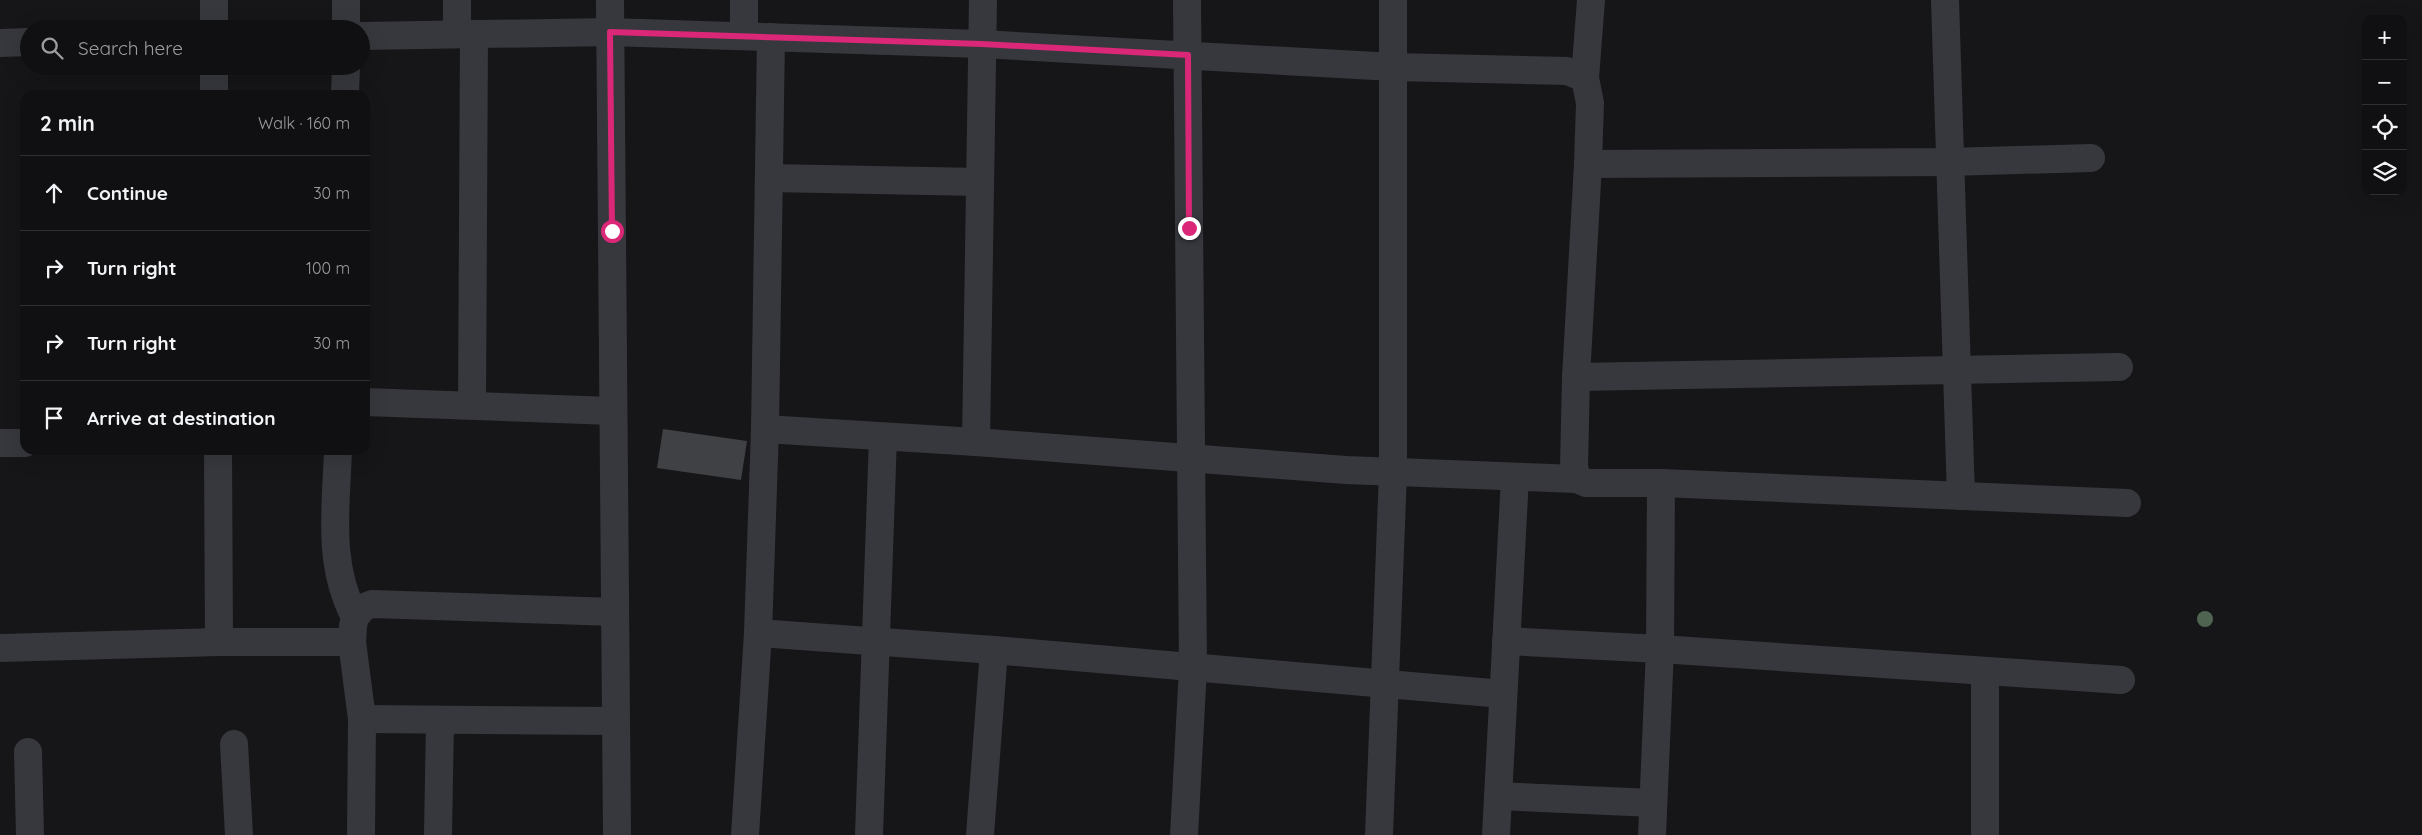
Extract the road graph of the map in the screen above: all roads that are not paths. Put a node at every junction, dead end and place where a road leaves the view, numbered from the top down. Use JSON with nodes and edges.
{"nodes":[{"id":1,"x":214,"y":0,"type":"edge"},
{"id":2,"x":346,"y":0,"type":"edge"},
{"id":3,"x":456,"y":0,"type":"edge"},
{"id":4,"x":610,"y":0,"type":"edge"},
{"id":5,"x":744,"y":0,"type":"edge"},
{"id":6,"x":983,"y":0,"type":"edge"},
{"id":7,"x":1187,"y":0,"type":"edge"},
{"id":8,"x":1394,"y":0,"type":"edge"},
{"id":9,"x":1591,"y":0,"type":"edge"},
{"id":10,"x":1944,"y":0,"type":"edge"},
{"id":11,"x":214,"y":20,"type":"edge"},
{"id":12,"x":346,"y":20,"type":"edge"},
{"id":13,"x":610,"y":32,"type":"junction"},
{"id":14,"x":465,"y":34,"type":"junction"},
{"id":15,"x":370,"y":36,"type":"edge"},
{"id":16,"x":744,"y":36,"type":"junction"},
{"id":17,"x":771,"y":37,"type":"junction"},
{"id":18,"x":20,"y":42,"type":"edge"},
{"id":19,"x":0,"y":43,"type":"edge"},
{"id":20,"x":982,"y":44,"type":"junction"},
{"id":21,"x":1188,"y":55,"type":"junction"},
{"id":22,"x":1393,"y":67,"type":"junction"},
{"id":23,"x":214,"y":75,"type":"edge"},
{"id":24,"x":346,"y":75,"type":"edge"},
{"id":25,"x":1585,"y":78,"type":"junction"},
{"id":26,"x":214,"y":90,"type":"edge"},
{"id":27,"x":345,"y":90,"type":"edge"},
{"id":28,"x":2091,"y":158,"type":"dead end"},
{"id":29,"x":1949,"y":162,"type":"junction"},
{"id":30,"x":1588,"y":164,"type":"junction"},
{"id":31,"x":769,"y":178,"type":"junction"},
{"id":32,"x":980,"y":182,"type":"junction"},
{"id":33,"x":2119,"y":367,"type":"dead end"},
{"id":34,"x":1957,"y":369,"type":"junction"},
{"id":35,"x":1576,"y":376,"type":"junction"},
{"id":36,"x":370,"y":402,"type":"edge"},
{"id":37,"x":472,"y":406,"type":"junction"},
{"id":38,"x":613,"y":411,"type":"junction"},
{"id":39,"x":765,"y":429,"type":"junction"},
{"id":40,"x":883,"y":437,"type":"junction"},
{"id":41,"x":976,"y":442,"type":"junction"},
{"id":42,"x":0,"y":443,"type":"edge"},
{"id":43,"x":20,"y":443,"type":"edge"},
{"id":44,"x":218,"y":455,"type":"edge"},
{"id":45,"x":338,"y":455,"type":"edge"},
{"id":46,"x":1192,"y":458,"type":"junction"},
{"id":47,"x":1393,"y":472,"type":"junction"},
{"id":48,"x":1515,"y":477,"type":"junction"},
{"id":49,"x":1577,"y":478,"type":"junction"},
{"id":50,"x":1661,"y":483,"type":"junction"},
{"id":51,"x":1961,"y":496,"type":"junction"},
{"id":52,"x":2127,"y":503,"type":"dead end"},
{"id":53,"x":615,"y":612,"type":"junction"},
{"id":54,"x":354,"y":630,"type":"junction"},
{"id":55,"x":758,"y":633,"type":"junction"},
{"id":56,"x":1506,"y":641,"type":"junction"},
{"id":57,"x":219,"y":642,"type":"junction"},
{"id":58,"x":878,"y":642,"type":"junction"},
{"id":59,"x":0,"y":648,"type":"edge"},
{"id":60,"x":1660,"y":649,"type":"junction"},
{"id":61,"x":994,"y":650,"type":"junction"},
{"id":62,"x":1193,"y":668,"type":"junction"},
{"id":63,"x":1985,"y":671,"type":"junction"},
{"id":64,"x":2121,"y":680,"type":"dead end"},
{"id":65,"x":1384,"y":684,"type":"junction"},
{"id":66,"x":1503,"y":694,"type":"junction"},
{"id":67,"x":362,"y":719,"type":"junction"},
{"id":68,"x":440,"y":721,"type":"junction"},
{"id":69,"x":616,"y":721,"type":"junction"},
{"id":70,"x":234,"y":744,"type":"dead end"},
{"id":71,"x":28,"y":752,"type":"dead end"},
{"id":72,"x":1498,"y":796,"type":"junction"},
{"id":73,"x":1653,"y":803,"type":"junction"},
{"id":74,"x":30,"y":835,"type":"edge"},
{"id":75,"x":239,"y":835,"type":"edge"},
{"id":76,"x":361,"y":835,"type":"edge"},
{"id":77,"x":438,"y":835,"type":"edge"},
{"id":78,"x":617,"y":835,"type":"edge"},
{"id":79,"x":745,"y":835,"type":"edge"},
{"id":80,"x":869,"y":835,"type":"edge"},
{"id":81,"x":980,"y":835,"type":"edge"},
{"id":82,"x":1184,"y":835,"type":"edge"},
{"id":83,"x":1379,"y":835,"type":"edge"},
{"id":84,"x":1496,"y":835,"type":"edge"},
{"id":85,"x":1652,"y":835,"type":"edge"},
{"id":86,"x":1985,"y":835,"type":"edge"}],
"edges":[{"from":1,"to":11,"type":"street"},
{"from":2,"to":12,"type":"street"},
{"from":3,"to":14,"type":"street"},
{"from":4,"to":13,"type":"street"},
{"from":5,"to":16,"type":"street"},
{"from":6,"to":20,"type":"street"},
{"from":7,"to":21,"type":"street"},
{"from":8,"to":22,"type":"street"},
{"from":9,"to":25,"type":"street"},
{"from":10,"to":29,"type":"street"},
{"from":13,"to":14,"type":"street"},
{"from":13,"to":16,"type":"street"},
{"from":13,"to":38,"type":"street"},
{"from":14,"to":15,"type":"street"},
{"from":14,"to":37,"type":"street"},
{"from":16,"to":17,"type":"street"},
{"from":17,"to":20,"type":"street"},
{"from":17,"to":31,"type":"street"},
{"from":18,"to":19,"type":"street"},
{"from":20,"to":21,"type":"street"},
{"from":20,"to":32,"type":"street"},
{"from":21,"to":22,"type":"street"},
{"from":21,"to":46,"type":"street"},
{"from":22,"to":25,"type":"street"},
{"from":22,"to":47,"type":"street"},
{"from":23,"to":26,"type":"street"},
{"from":24,"to":27,"type":"street"},
{"from":25,"to":30,"type":"street"},
{"from":28,"to":29,"type":"street"},
{"from":29,"to":30,"type":"street"},
{"from":29,"to":34,"type":"street"},
{"from":30,"to":35,"type":"street"},
{"from":31,"to":32,"type":"street"},
{"from":31,"to":39,"type":"street"},
{"from":32,"to":41,"type":"street"},
{"from":33,"to":34,"type":"street"},
{"from":34,"to":35,"type":"street"},
{"from":34,"to":51,"type":"street"},
{"from":35,"to":49,"type":"street"},
{"from":36,"to":37,"type":"street"},
{"from":37,"to":38,"type":"street"},
{"from":38,"to":53,"type":"street"},
{"from":39,"to":40,"type":"street"},
{"from":39,"to":55,"type":"street"},
{"from":40,"to":41,"type":"street"},
{"from":40,"to":58,"type":"street"},
{"from":41,"to":46,"type":"street"},
{"from":42,"to":43,"type":"street"},
{"from":44,"to":57,"type":"street"},
{"from":45,"to":54,"type":"street"},
{"from":46,"to":47,"type":"street"},
{"from":46,"to":62,"type":"street"},
{"from":47,"to":48,"type":"street"},
{"from":47,"to":65,"type":"street"},
{"from":48,"to":49,"type":"street"},
{"from":48,"to":56,"type":"street"},
{"from":49,"to":50,"type":"street"},
{"from":50,"to":51,"type":"street"},
{"from":50,"to":60,"type":"street"},
{"from":51,"to":52,"type":"street"},
{"from":53,"to":54,"type":"street"},
{"from":53,"to":69,"type":"street"},
{"from":54,"to":57,"type":"street"},
{"from":54,"to":67,"type":"street"},
{"from":55,"to":58,"type":"street"},
{"from":55,"to":79,"type":"street"},
{"from":56,"to":60,"type":"street"},
{"from":56,"to":66,"type":"street"},
{"from":57,"to":59,"type":"street"},
{"from":58,"to":61,"type":"street"},
{"from":58,"to":80,"type":"street"},
{"from":60,"to":63,"type":"street"},
{"from":60,"to":73,"type":"street"},
{"from":61,"to":62,"type":"street"},
{"from":61,"to":81,"type":"street"},
{"from":62,"to":65,"type":"street"},
{"from":62,"to":82,"type":"street"},
{"from":63,"to":64,"type":"street"},
{"from":63,"to":86,"type":"street"},
{"from":65,"to":66,"type":"street"},
{"from":65,"to":83,"type":"street"},
{"from":66,"to":72,"type":"street"},
{"from":67,"to":68,"type":"street"},
{"from":67,"to":76,"type":"street"},
{"from":68,"to":69,"type":"street"},
{"from":68,"to":77,"type":"street"},
{"from":69,"to":78,"type":"street"},
{"from":70,"to":75,"type":"street"},
{"from":71,"to":74,"type":"street"},
{"from":72,"to":73,"type":"street"},
{"from":72,"to":84,"type":"street"},
{"from":73,"to":85,"type":"street"}]}
